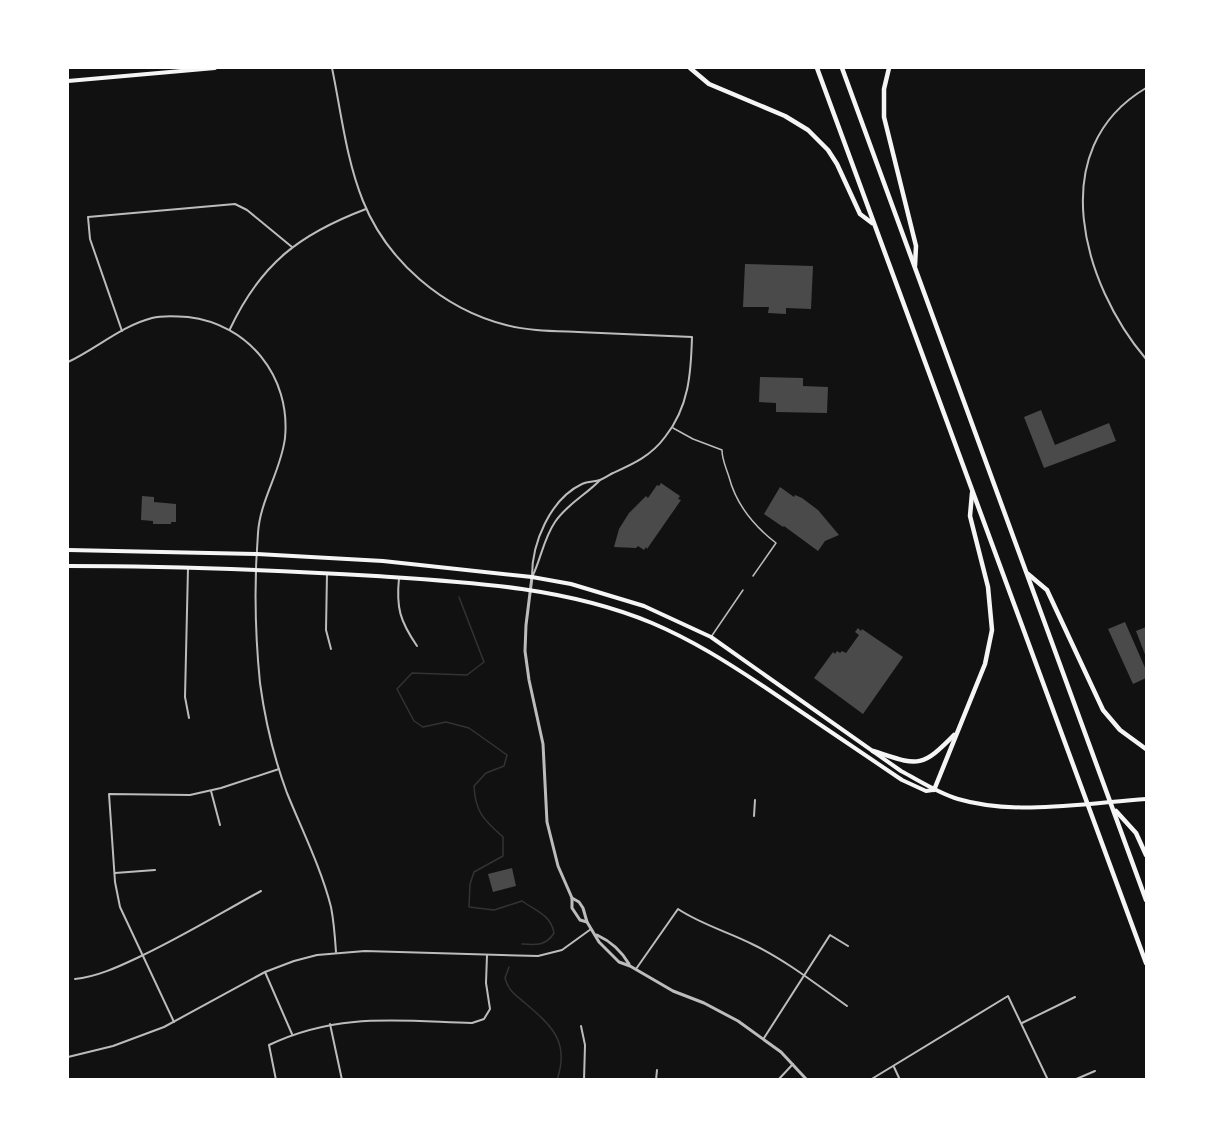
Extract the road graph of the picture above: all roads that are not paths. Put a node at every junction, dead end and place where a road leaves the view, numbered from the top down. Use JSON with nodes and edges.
{"nodes":[{"id":1,"x":215,"y":68,"type":"edge"},
{"id":2,"x":332,"y":68,"type":"edge"},
{"id":3,"x":690,"y":68,"type":"edge"},
{"id":4,"x":817,"y":68,"type":"edge"},
{"id":5,"x":842,"y":68,"type":"edge"},
{"id":6,"x":889,"y":68,"type":"edge"},
{"id":7,"x":68,"y":81,"type":"edge"},
{"id":8,"x":1146,"y":88,"type":"edge"},
{"id":9,"x":366,"y":209,"type":"junction"},
{"id":10,"x":874,"y":225,"type":"junction"},
{"id":11,"x":292,"y":247,"type":"junction"},
{"id":12,"x":915,"y":268,"type":"junction"},
{"id":13,"x":230,"y":329,"type":"junction"},
{"id":14,"x":122,"y":331,"type":"junction"},
{"id":15,"x":1146,"y":358,"type":"edge"},
{"id":16,"x":68,"y":362,"type":"edge"},
{"id":17,"x":672,"y":428,"type":"junction"},
{"id":18,"x":600,"y":480,"type":"junction"},
{"id":19,"x":972,"y":490,"type":"junction"},
{"id":20,"x":68,"y":550,"type":"edge"},
{"id":21,"x":257,"y":554,"type":"junction"},
{"id":22,"x":68,"y":566,"type":"edge"},
{"id":23,"x":188,"y":568,"type":"junction"},
{"id":24,"x":257,"y":569,"type":"junction"},
{"id":25,"x":1026,"y":572,"type":"junction"},
{"id":26,"x":327,"y":573,"type":"junction"},
{"id":27,"x":753,"y":576,"type":"dead end"},
{"id":28,"x":532,"y":577,"type":"junction"},
{"id":29,"x":399,"y":578,"type":"junction"},
{"id":30,"x":530,"y":590,"type":"junction"},
{"id":31,"x":743,"y":590,"type":"dead end"},
{"id":32,"x":711,"y":637,"type":"junction"},
{"id":33,"x":417,"y":646,"type":"dead end"},
{"id":34,"x":331,"y":649,"type":"dead end"},
{"id":35,"x":189,"y":718,"type":"dead end"},
{"id":36,"x":956,"y":734,"type":"junction"},
{"id":37,"x":1146,"y":748,"type":"edge"},
{"id":38,"x":873,"y":751,"type":"junction"},
{"id":39,"x":279,"y":769,"type":"junction"},
{"id":40,"x":934,"y":790,"type":"junction"},
{"id":41,"x":210,"y":791,"type":"junction"},
{"id":42,"x":1146,"y":799,"type":"edge"},
{"id":43,"x":755,"y":800,"type":"dead end"},
{"id":44,"x":1114,"y":810,"type":"junction"},
{"id":45,"x":754,"y":816,"type":"dead end"},
{"id":46,"x":220,"y":825,"type":"dead end"},
{"id":47,"x":1146,"y":855,"type":"edge"},
{"id":48,"x":155,"y":870,"type":"dead end"},
{"id":49,"x":115,"y":873,"type":"junction"},
{"id":50,"x":261,"y":891,"type":"dead end"},
{"id":51,"x":572,"y":898,"type":"junction"},
{"id":52,"x":1146,"y":900,"type":"edge"},
{"id":53,"x":587,"y":922,"type":"junction"},
{"id":54,"x":591,"y":929,"type":"junction"},
{"id":55,"x":594,"y":934,"type":"junction"},
{"id":56,"x":848,"y":946,"type":"dead end"},
{"id":57,"x":336,"y":952,"type":"junction"},
{"id":58,"x":487,"y":955,"type":"junction"},
{"id":59,"x":142,"y":956,"type":"junction"},
{"id":60,"x":1146,"y":963,"type":"edge"},
{"id":61,"x":630,"y":966,"type":"junction"},
{"id":62,"x":636,"y":969,"type":"junction"},
{"id":63,"x":265,"y":972,"type":"junction"},
{"id":64,"x":804,"y":976,"type":"junction"},
{"id":65,"x":75,"y":979,"type":"dead end"},
{"id":66,"x":1075,"y":997,"type":"dead end"},
{"id":67,"x":847,"y":1006,"type":"dead end"},
{"id":68,"x":174,"y":1022,"type":"junction"},
{"id":69,"x":330,"y":1023,"type":"junction"},
{"id":70,"x":1022,"y":1023,"type":"junction"},
{"id":71,"x":581,"y":1026,"type":"dead end"},
{"id":72,"x":292,"y":1034,"type":"junction"},
{"id":73,"x":764,"y":1038,"type":"junction"},
{"id":74,"x":68,"y":1057,"type":"edge"},
{"id":75,"x":793,"y":1064,"type":"junction"},
{"id":76,"x":894,"y":1067,"type":"junction"},
{"id":77,"x":657,"y":1070,"type":"dead end"},
{"id":78,"x":1095,"y":1071,"type":"dead end"},
{"id":79,"x":276,"y":1080,"type":"edge"},
{"id":80,"x":342,"y":1080,"type":"edge"},
{"id":81,"x":584,"y":1080,"type":"edge"},
{"id":82,"x":656,"y":1080,"type":"edge"},
{"id":83,"x":778,"y":1080,"type":"edge"},
{"id":84,"x":807,"y":1080,"type":"edge"},
{"id":85,"x":870,"y":1080,"type":"edge"},
{"id":86,"x":900,"y":1080,"type":"edge"},
{"id":87,"x":1048,"y":1080,"type":"edge"},
{"id":88,"x":1074,"y":1080,"type":"edge"}],
"edges":[{"from":1,"to":7,"type":"main road"},
{"from":2,"to":9,"type":"street"},
{"from":3,"to":10,"type":"highway"},
{"from":4,"to":10,"type":"highway"},
{"from":5,"to":12,"type":"highway"},
{"from":6,"to":12,"type":"highway"},
{"from":8,"to":15,"type":"street"},
{"from":9,"to":11,"type":"street"},
{"from":9,"to":17,"type":"street"},
{"from":10,"to":19,"type":"highway"},
{"from":11,"to":13,"type":"street"},
{"from":11,"to":14,"type":"street"},
{"from":12,"to":25,"type":"highway"},
{"from":13,"to":14,"type":"street"},
{"from":13,"to":21,"type":"street"},
{"from":14,"to":16,"type":"street"},
{"from":17,"to":18,"type":"street"},
{"from":17,"to":27,"type":"lane"},
{"from":18,"to":28,"type":"street"},
{"from":18,"to":28,"type":"street"},
{"from":19,"to":36,"type":"highway"},
{"from":19,"to":60,"type":"highway"},
{"from":20,"to":21,"type":"main road"},
{"from":21,"to":24,"type":"street"},
{"from":21,"to":28,"type":"main road"},
{"from":22,"to":23,"type":"main road"},
{"from":23,"to":24,"type":"main road"},
{"from":23,"to":35,"type":"street"},
{"from":24,"to":26,"type":"main road"},
{"from":24,"to":39,"type":"street"},
{"from":25,"to":37,"type":"highway"},
{"from":25,"to":44,"type":"highway"},
{"from":26,"to":29,"type":"main road"},
{"from":26,"to":34,"type":"street"},
{"from":28,"to":30,"type":"street"},
{"from":28,"to":32,"type":"main road"},
{"from":29,"to":30,"type":"main road"},
{"from":29,"to":33,"type":"street"},
{"from":30,"to":40,"type":"main road"},
{"from":30,"to":51,"type":"street"},
{"from":31,"to":32,"type":"lane"},
{"from":32,"to":38,"type":"main road"},
{"from":36,"to":38,"type":"highway"},
{"from":36,"to":40,"type":"highway"},
{"from":38,"to":40,"type":"main road"},
{"from":39,"to":41,"type":"street"},
{"from":39,"to":57,"type":"street"},
{"from":40,"to":42,"type":"main road"},
{"from":41,"to":46,"type":"street"},
{"from":41,"to":49,"type":"street"},
{"from":43,"to":45,"type":"street"},
{"from":44,"to":47,"type":"highway"},
{"from":44,"to":52,"type":"highway"},
{"from":48,"to":49,"type":"street"},
{"from":49,"to":59,"type":"street"},
{"from":50,"to":59,"type":"street"},
{"from":51,"to":53,"type":"street"},
{"from":51,"to":53,"type":"street"},
{"from":53,"to":54,"type":"street"},
{"from":54,"to":55,"type":"street"},
{"from":54,"to":58,"type":"street"},
{"from":55,"to":61,"type":"street"},
{"from":55,"to":61,"type":"street"},
{"from":56,"to":64,"type":"street"},
{"from":57,"to":58,"type":"street"},
{"from":57,"to":63,"type":"street"},
{"from":58,"to":69,"type":"street"},
{"from":59,"to":65,"type":"street"},
{"from":59,"to":68,"type":"street"},
{"from":61,"to":62,"type":"street"},
{"from":62,"to":64,"type":"street"},
{"from":62,"to":73,"type":"street"},
{"from":63,"to":68,"type":"street"},
{"from":63,"to":72,"type":"street"},
{"from":64,"to":67,"type":"street"},
{"from":64,"to":73,"type":"street"},
{"from":66,"to":70,"type":"street"},
{"from":68,"to":74,"type":"street"},
{"from":69,"to":72,"type":"street"},
{"from":69,"to":80,"type":"street"},
{"from":70,"to":76,"type":"street"},
{"from":70,"to":87,"type":"street"},
{"from":71,"to":81,"type":"street"},
{"from":72,"to":79,"type":"street"},
{"from":73,"to":75,"type":"street"},
{"from":75,"to":83,"type":"street"},
{"from":75,"to":84,"type":"street"},
{"from":76,"to":85,"type":"street"},
{"from":76,"to":86,"type":"street"},
{"from":77,"to":82,"type":"street"},
{"from":78,"to":88,"type":"street"}]}
